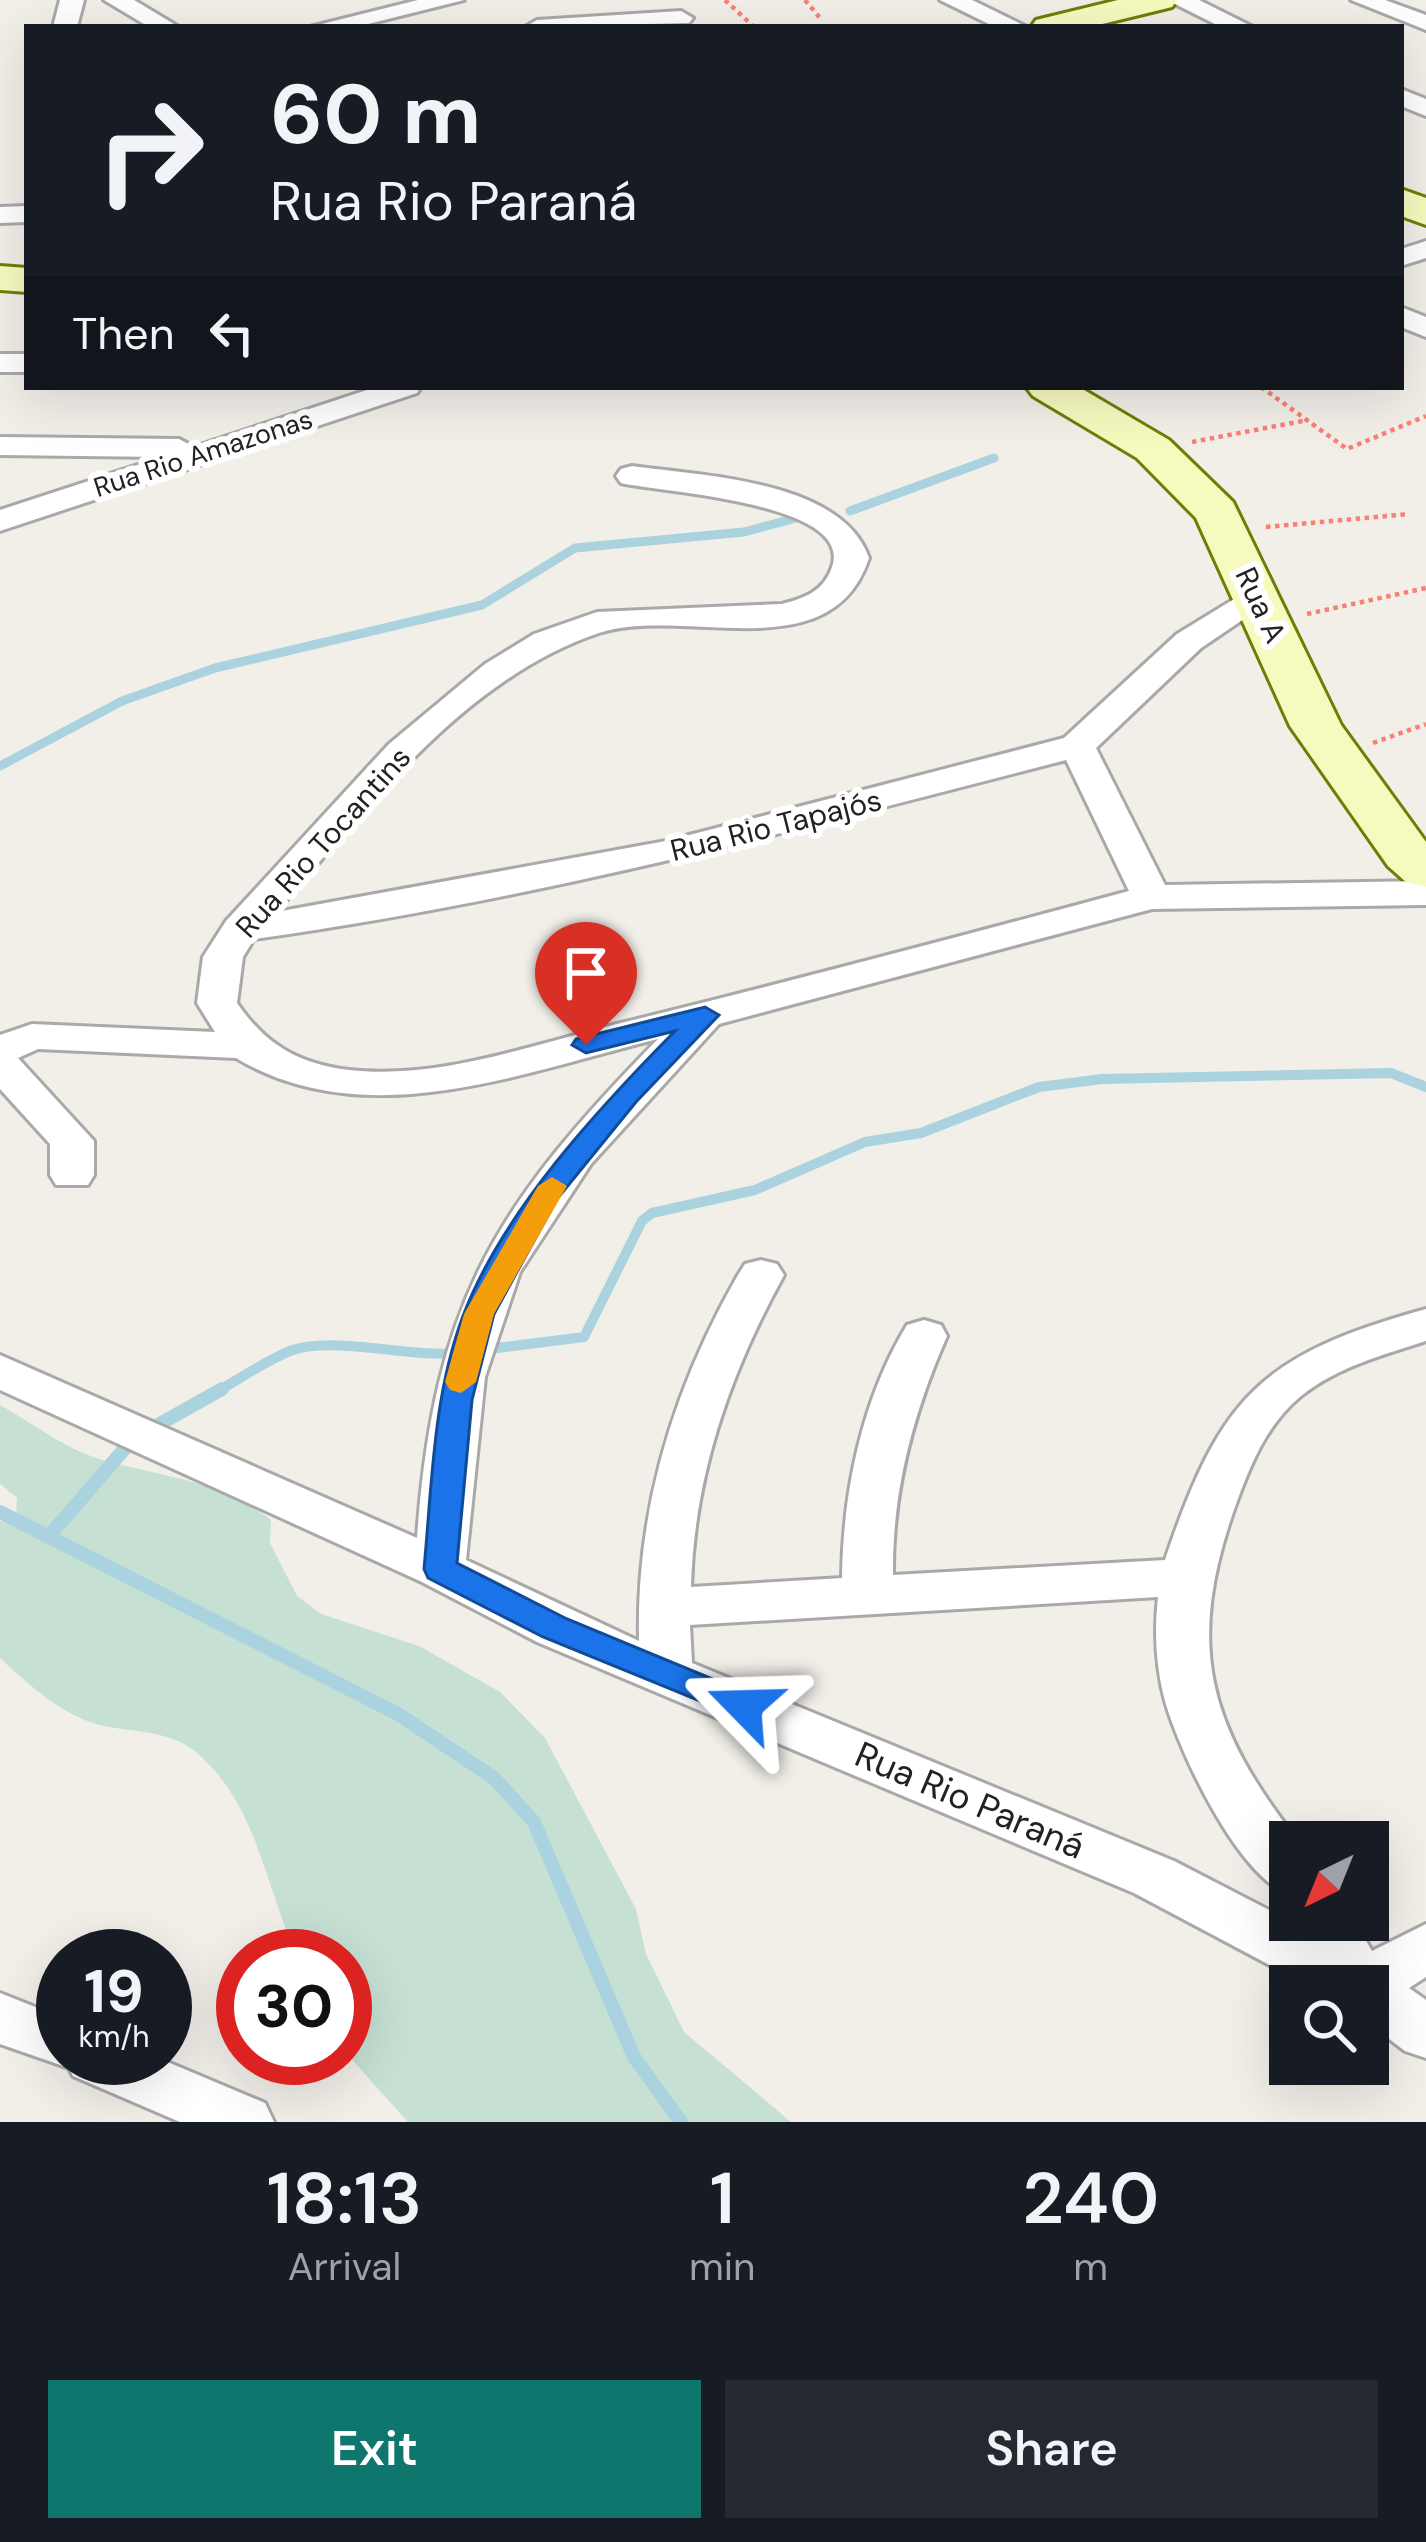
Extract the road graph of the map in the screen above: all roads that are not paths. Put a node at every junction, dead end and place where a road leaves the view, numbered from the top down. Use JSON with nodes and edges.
{"nodes":[{"id":1,"x":452,"y":0,"type":"edge"},
{"id":2,"x":952,"y":0,"type":"edge"},
{"id":3,"x":1160,"y":0,"type":"edge"},
{"id":4,"x":1179,"y":0,"type":"edge"},
{"id":5,"x":1364,"y":0,"type":"edge"},
{"id":6,"x":130,"y":2,"type":"edge"},
{"id":7,"x":681,"y":17,"type":"dead end"},
{"id":8,"x":1426,"y":23,"type":"edge"},
{"id":9,"x":163,"y":24,"type":"edge"},
{"id":10,"x":336,"y":24,"type":"edge"},
{"id":11,"x":580,"y":24,"type":"edge"},
{"id":12,"x":1008,"y":24,"type":"edge"},
{"id":13,"x":1060,"y":24,"type":"edge"},
{"id":14,"x":1233,"y":24,"type":"edge"},
{"id":15,"x":397,"y":390,"type":"edge"},
{"id":16,"x":1053,"y":390,"type":"edge"},
{"id":17,"x":0,"y":446,"type":"edge"},
{"id":18,"x":211,"y":449,"type":"junction"},
{"id":19,"x":632,"y":476,"type":"dead end"},
{"id":20,"x":0,"y":521,"type":"edge"},
{"id":21,"x":1263,"y":606,"type":"junction"},
{"id":22,"x":1077,"y":746,"type":"junction"},
{"id":23,"x":1426,"y":870,"type":"edge"},
{"id":24,"x":1426,"y":892,"type":"edge"},
{"id":25,"x":1151,"y":897,"type":"junction"},
{"id":26,"x":240,"y":929,"type":"junction"},
{"id":27,"x":705,"y":1015,"type":"junction"},
{"id":28,"x":245,"y":1046,"type":"junction"},
{"id":29,"x":0,"y":1051,"type":"edge"},
{"id":30,"x":0,"y":1064,"type":"edge"},
{"id":31,"x":72,"y":1175,"type":"dead end"},
{"id":32,"x":760,"y":1275,"type":"dead end"},
{"id":33,"x":1426,"y":1325,"type":"edge"},
{"id":34,"x":924,"y":1336,"type":"dead end"},
{"id":35,"x":0,"y":1371,"type":"edge"},
{"id":36,"x":440,"y":1569,"type":"junction"},
{"id":37,"x":1185,"y":1577,"type":"junction"},
{"id":38,"x":867,"y":1598,"type":"junction"},
{"id":39,"x":662,"y":1608,"type":"junction"},
{"id":40,"x":666,"y":1674,"type":"junction"},
{"id":41,"x":1269,"y":1842,"type":"edge"},
{"id":42,"x":1426,"y":1948,"type":"edge"},
{"id":43,"x":1322,"y":1965,"type":"edge"},
{"id":44,"x":1389,"y":1971,"type":"edge"},
{"id":45,"x":1389,"y":2006,"type":"edge"},
{"id":46,"x":0,"y":2018,"type":"edge"},
{"id":47,"x":36,"y":2033,"type":"edge"},
{"id":48,"x":1426,"y":2033,"type":"edge"},
{"id":49,"x":157,"y":2085,"type":"edge"},
{"id":50,"x":244,"y":2122,"type":"edge"}],
"edges":[{"from":1,"to":10,"type":"street"},
{"from":2,"to":12,"type":"street"},
{"from":3,"to":13,"type":"street"},
{"from":4,"to":14,"type":"street"},
{"from":5,"to":8,"type":"street"},
{"from":6,"to":9,"type":"street"},
{"from":7,"to":11,"type":"street"},
{"from":15,"to":18,"type":"street","name":"Rua Rio Amazonas"},
{"from":16,"to":21,"type":"street","name":"Rua A"},
{"from":17,"to":18,"type":"street"},
{"from":18,"to":20,"type":"street","name":"Rua Rio Amazonas"},
{"from":19,"to":26,"type":"street","name":"Rua Rio Tocantins"},
{"from":21,"to":22,"type":"street","name":"Rua Rio Tapajós"},
{"from":21,"to":23,"type":"street","name":"Rua A"},
{"from":22,"to":25,"type":"street"},
{"from":22,"to":26,"type":"street","name":"Rua Rio Tapajós"},
{"from":24,"to":25,"type":"street"},
{"from":25,"to":27,"type":"street"},
{"from":26,"to":28,"type":"street","name":"Rua Rio Tocantins"},
{"from":27,"to":28,"type":"street"},
{"from":27,"to":36,"type":"street"},
{"from":28,"to":29,"type":"street"},
{"from":30,"to":31,"type":"street"},
{"from":32,"to":39,"type":"street"},
{"from":33,"to":37,"type":"street"},
{"from":34,"to":38,"type":"street"},
{"from":35,"to":36,"type":"street","name":"Rua Rio Paraná"},
{"from":36,"to":40,"type":"street","name":"Rua Rio Paraná"},
{"from":37,"to":38,"type":"street"},
{"from":37,"to":41,"type":"street"},
{"from":38,"to":39,"type":"street"},
{"from":39,"to":40,"type":"street"},
{"from":40,"to":43,"type":"street","name":"Rua Rio Paraná"},
{"from":42,"to":44,"type":"street"},
{"from":45,"to":48,"type":"street"},
{"from":46,"to":47,"type":"street"},
{"from":49,"to":50,"type":"street"}]}
